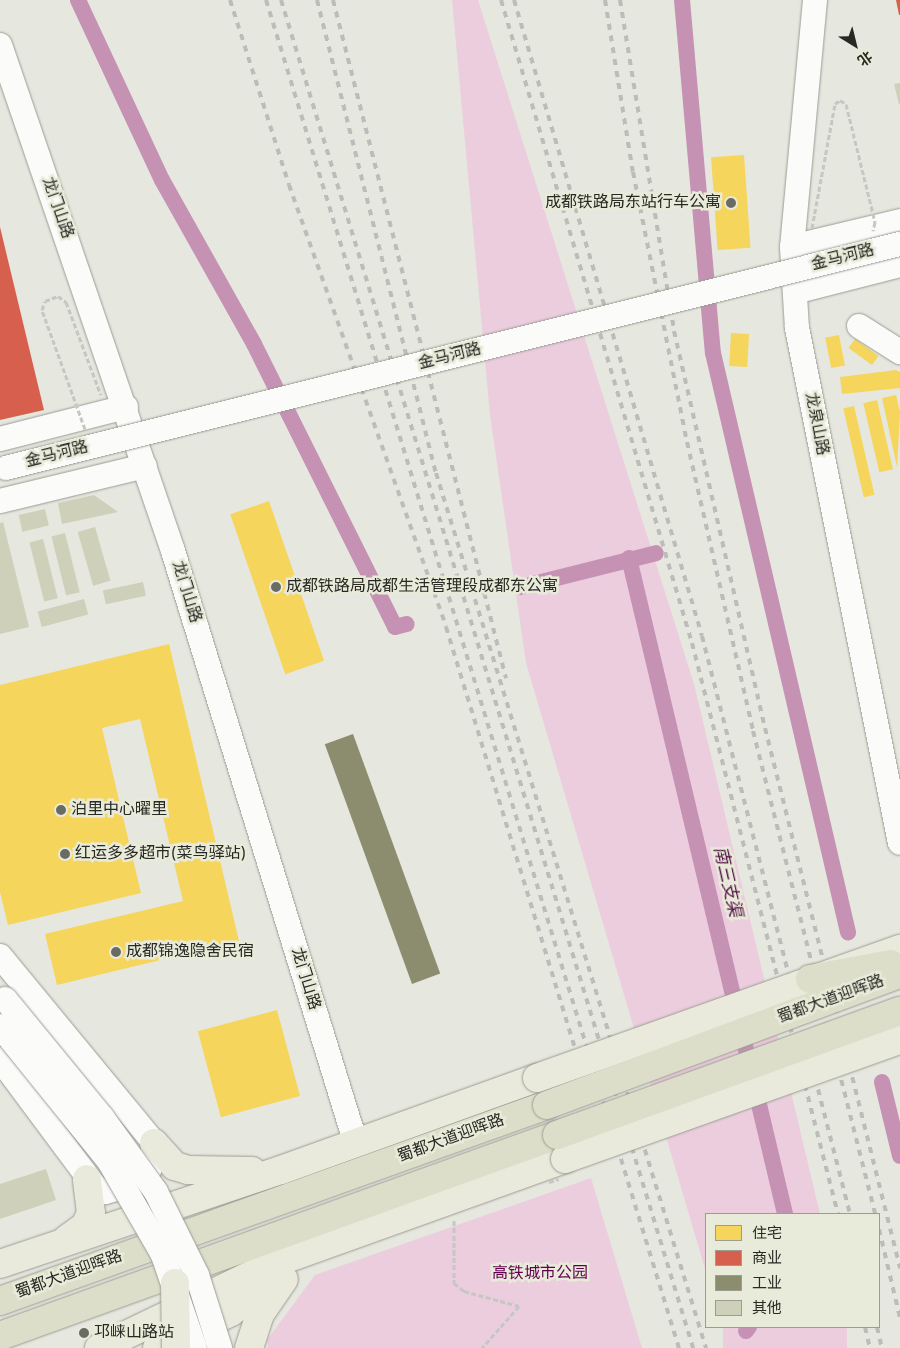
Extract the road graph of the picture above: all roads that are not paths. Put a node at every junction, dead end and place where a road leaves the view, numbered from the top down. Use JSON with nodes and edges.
{"nodes":[{"id":1,"x":816,"y":0,"type":"edge"},
{"id":2,"x":0,"y":47,"type":"edge"},
{"id":3,"x":900,"y":221,"type":"edge"},
{"id":4,"x":900,"y":244,"type":"edge"},
{"id":5,"x":792,"y":247,"type":"junction"},
{"id":6,"x":900,"y":265,"type":"edge"},
{"id":7,"x":795,"y":292,"type":"junction"},
{"id":8,"x":860,"y":326,"type":"dead end"},
{"id":9,"x":900,"y":352,"type":"edge"},
{"id":10,"x":126,"y":407,"type":"junction"},
{"id":11,"x":0,"y":439,"type":"edge"},
{"id":12,"x":145,"y":466,"type":"junction"},
{"id":13,"x":3,"y":469,"type":"edge"},
{"id":14,"x":0,"y":501,"type":"edge"},
{"id":15,"x":900,"y":842,"type":"edge"},
{"id":16,"x":900,"y":949,"type":"edge"},
{"id":17,"x":0,"y":956,"type":"edge"},
{"id":18,"x":900,"y":962,"type":"edge"},
{"id":19,"x":900,"y":974,"type":"edge"},
{"id":20,"x":810,"y":978,"type":"junction"},
{"id":21,"x":3,"y":996,"type":"edge"},
{"id":22,"x":900,"y":1011,"type":"edge"},
{"id":23,"x":0,"y":1026,"type":"edge"},
{"id":24,"x":897,"y":1040,"type":"edge"},
{"id":25,"x":0,"y":1059,"type":"edge"},
{"id":26,"x":154,"y":1143,"type":"junction"},
{"id":27,"x":356,"y":1144,"type":"junction"},
{"id":28,"x":561,"y":1147,"type":"junction"},
{"id":29,"x":281,"y":1170,"type":"junction"},
{"id":30,"x":87,"y":1179,"type":"junction"},
{"id":31,"x":377,"y":1225,"type":"junction"},
{"id":32,"x":66,"y":1240,"type":"junction"},
{"id":33,"x":296,"y":1260,"type":"junction"},
{"id":34,"x":0,"y":1264,"type":"edge"},
{"id":35,"x":175,"y":1283,"type":"junction"},
{"id":36,"x":6,"y":1297,"type":"edge"},
{"id":37,"x":50,"y":1318,"type":"junction"},
{"id":38,"x":0,"y":1336,"type":"edge"},
{"id":39,"x":247,"y":1343,"type":"edge"},
{"id":40,"x":0,"y":1345,"type":"edge"},
{"id":41,"x":99,"y":1348,"type":"edge"},
{"id":42,"x":157,"y":1348,"type":"edge"},
{"id":43,"x":176,"y":1348,"type":"edge"},
{"id":44,"x":195,"y":1348,"type":"edge"},
{"id":45,"x":220,"y":1348,"type":"edge"}],
"edges":[{"from":1,"to":5,"type":"street","name":"龙泉山路"},
{"from":2,"to":10,"type":"street","name":"龙门山路"},
{"from":3,"to":5,"type":"street"},
{"from":4,"to":13,"type":"street","name":"金马河路","bridge":true},
{"from":5,"to":7,"type":"street","name":"龙泉山路"},
{"from":6,"to":7,"type":"street"},
{"from":7,"to":15,"type":"street","name":"龙泉山路"},
{"from":8,"to":9,"type":"street"},
{"from":10,"to":11,"type":"street"},
{"from":10,"to":12,"type":"street","name":"龙门山路"},
{"from":12,"to":14,"type":"street"},
{"from":12,"to":27,"type":"street","name":"龙门山路"},
{"from":16,"to":20,"type":"main road","name":"蜀都大道迎晖路","bridge":true},
{"from":17,"to":26,"type":"street"},
{"from":18,"to":20,"type":"highway","bridge":true},
{"from":19,"to":36,"type":"highway","name":"蜀都大道迎晖路","bridge":true},
{"from":20,"to":27,"type":"main road","name":"蜀都大道迎晖路","bridge":true},
{"from":21,"to":45,"type":"street","bridge":true},
{"from":22,"to":28,"type":"highway","name":"蜀都大道迎晖路","bridge":true},
{"from":23,"to":35,"type":"street","bridge":true},
{"from":24,"to":28,"type":"main road","bridge":true},
{"from":25,"to":30,"type":"street"},
{"from":26,"to":29,"type":"main road"},
{"from":26,"to":30,"type":"street"},
{"from":27,"to":29,"type":"main road","name":"蜀都大道迎晖路"},
{"from":28,"to":31,"type":"main road"},
{"from":28,"to":37,"type":"highway","name":"蜀都大道迎晖路"},
{"from":29,"to":32,"type":"main road","name":"蜀都大道迎晖路"},
{"from":30,"to":32,"type":"main road"},
{"from":31,"to":33,"type":"main road"},
{"from":31,"to":41,"type":"main road"},
{"from":32,"to":34,"type":"main road","name":"蜀都大道迎晖路"},
{"from":33,"to":39,"type":"main road"},
{"from":33,"to":42,"type":"main road"},
{"from":35,"to":43,"type":"main road","bridge":true},
{"from":35,"to":44,"type":"street","bridge":true},
{"from":37,"to":38,"type":"highway","name":"蜀都大道迎晖路"},
{"from":37,"to":40,"type":"street"}]}
